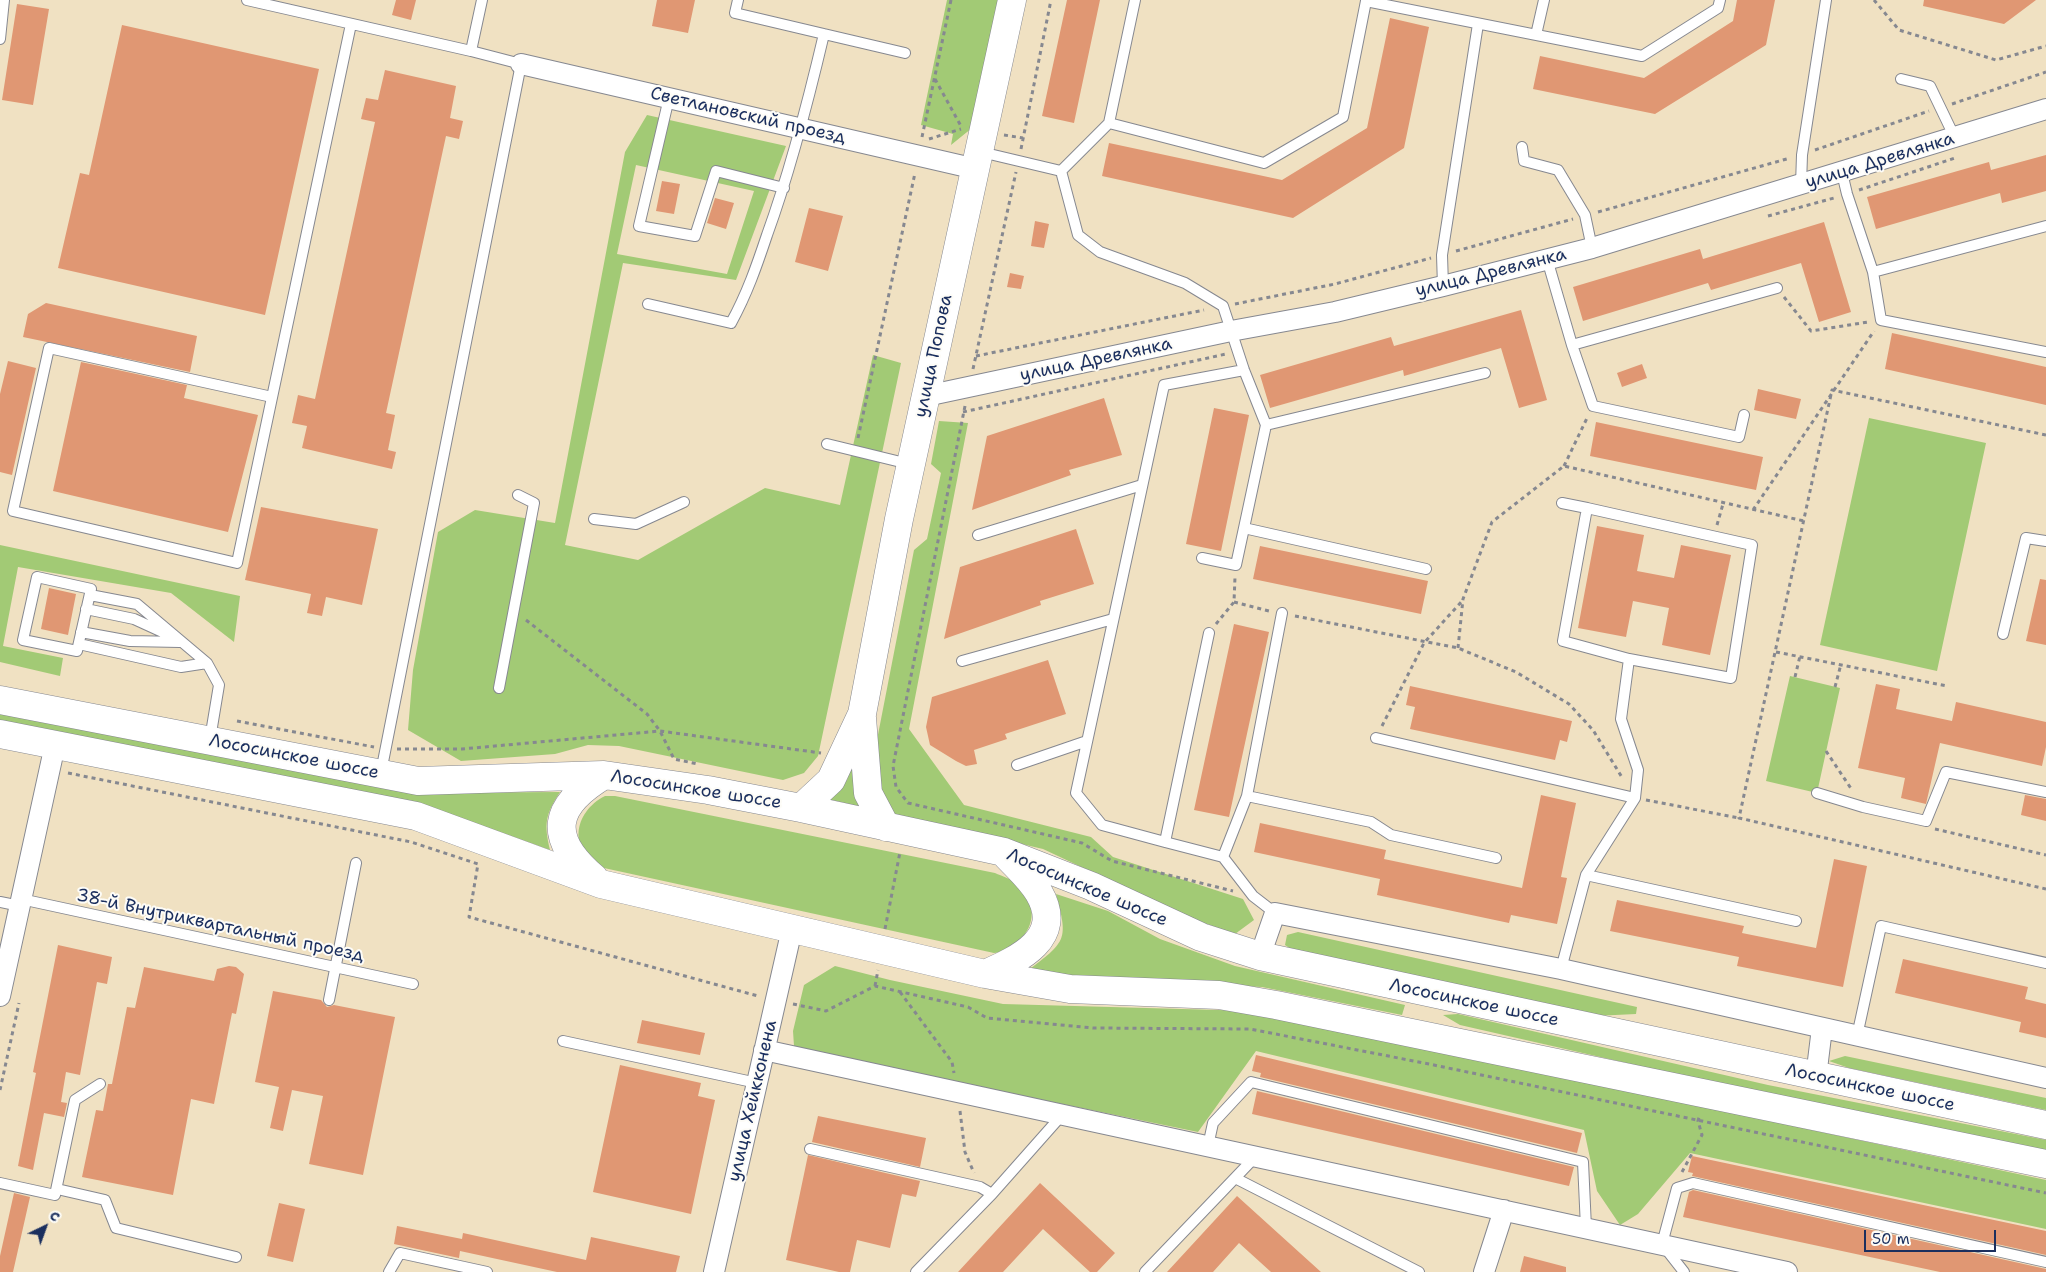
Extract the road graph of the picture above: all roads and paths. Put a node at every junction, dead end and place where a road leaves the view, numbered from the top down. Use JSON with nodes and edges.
{"nodes":[{"id":1,"x":4,"y":0,"type":"edge"},
{"id":2,"x":247,"y":0,"type":"edge"},
{"id":3,"x":482,"y":0,"type":"edge"},
{"id":4,"x":738,"y":0,"type":"edge"},
{"id":5,"x":952,"y":0,"type":"edge"},
{"id":6,"x":1012,"y":0,"type":"edge"},
{"id":7,"x":1052,"y":0,"type":"edge"},
{"id":8,"x":1135,"y":0,"type":"edge"},
{"id":9,"x":1544,"y":0,"type":"edge"},
{"id":10,"x":1720,"y":0,"type":"edge"},
{"id":11,"x":1826,"y":0,"type":"edge"},
{"id":12,"x":1874,"y":0,"type":"edge"},
{"id":13,"x":352,"y":24,"type":"junction"},
{"id":14,"x":1478,"y":24,"type":"junction"},
{"id":15,"x":824,"y":34,"type":"junction"},
{"id":16,"x":1536,"y":35,"type":"junction"},
{"id":17,"x":0,"y":38,"type":"edge"},
{"id":18,"x":2046,"y":46,"type":"edge"},
{"id":19,"x":471,"y":51,"type":"junction"},
{"id":20,"x":905,"y":53,"type":"dead end"},
{"id":21,"x":521,"y":64,"type":"junction"},
{"id":22,"x":2046,"y":72,"type":"edge"},
{"id":23,"x":935,"y":79,"type":"junction"},
{"id":24,"x":1901,"y":79,"type":"dead end"},
{"id":25,"x":670,"y":98,"type":"junction"},
{"id":26,"x":1940,"y":108,"type":"junction"},
{"id":27,"x":2046,"y":109,"type":"edge"},
{"id":28,"x":1109,"y":123,"type":"junction"},
{"id":29,"x":802,"y":128,"type":"junction"},
{"id":30,"x":962,"y":128,"type":"dead end"},
{"id":31,"x":1522,"y":147,"type":"dead end"},
{"id":32,"x":1958,"y":147,"type":"junction"},
{"id":33,"x":1802,"y":155,"type":"junction"},
{"id":34,"x":918,"y":156,"type":"junction"},
{"id":35,"x":978,"y":160,"type":"junction"},
{"id":36,"x":1019,"y":160,"type":"junction"},
{"id":37,"x":1061,"y":171,"type":"junction"},
{"id":38,"x":1842,"y":173,"type":"junction"},
{"id":39,"x":1801,"y":185,"type":"junction"},
{"id":40,"x":784,"y":188,"type":"junction"},
{"id":41,"x":1847,"y":194,"type":"junction"},
{"id":42,"x":1585,"y":215,"type":"junction"},
{"id":43,"x":2046,"y":226,"type":"edge"},
{"id":44,"x":1592,"y":248,"type":"junction"},
{"id":45,"x":1442,"y":255,"type":"junction"},
{"id":46,"x":1547,"y":259,"type":"junction"},
{"id":47,"x":1873,"y":272,"type":"junction"},
{"id":48,"x":1443,"y":286,"type":"junction"},
{"id":49,"x":1777,"y":288,"type":"joint"},
{"id":50,"x":648,"y":304,"type":"dead end"},
{"id":51,"x":1881,"y":320,"type":"junction"},
{"id":52,"x":1231,"y":331,"type":"junction"},
{"id":53,"x":1572,"y":345,"type":"junction"},
{"id":54,"x":1240,"y":351,"type":"junction"},
{"id":55,"x":2046,"y":352,"type":"edge"},
{"id":56,"x":976,"y":356,"type":"dead end"},
{"id":57,"x":1244,"y":370,"type":"junction"},
{"id":58,"x":1485,"y":373,"type":"dead end"},
{"id":59,"x":1832,"y":390,"type":"junction"},
{"id":60,"x":926,"y":396,"type":"junction"},
{"id":61,"x":272,"y":398,"type":"junction"},
{"id":62,"x":1593,"y":406,"type":"junction"},
{"id":63,"x":1744,"y":415,"type":"dead end"},
{"id":64,"x":1266,"y":425,"type":"junction"},
{"id":65,"x":2046,"y":435,"type":"edge"},
{"id":66,"x":828,"y":444,"type":"dead end"},
{"id":67,"x":855,"y":451,"type":"junction"},
{"id":68,"x":910,"y":465,"type":"junction"},
{"id":69,"x":1564,"y":466,"type":"dead end"},
{"id":70,"x":1142,"y":485,"type":"junction"},
{"id":71,"x":518,"y":495,"type":"dead end"},
{"id":72,"x":684,"y":502,"type":"dead end"},
{"id":73,"x":1562,"y":502,"type":"dead end"},
{"id":74,"x":1723,"y":504,"type":"dead end"},
{"id":75,"x":1587,"y":508,"type":"junction"},
{"id":76,"x":1753,"y":510,"type":"dead end"},
{"id":77,"x":594,"y":518,"type":"dead end"},
{"id":78,"x":1244,"y":528,"type":"junction"},
{"id":79,"x":978,"y":535,"type":"dead end"},
{"id":80,"x":1715,"y":536,"type":"junction"},
{"id":81,"x":2046,"y":541,"type":"edge"},
{"id":82,"x":1202,"y":558,"type":"dead end"},
{"id":83,"x":1236,"y":565,"type":"junction"},
{"id":84,"x":1426,"y":569,"type":"dead end"},
{"id":85,"x":90,"y":594,"type":"junction"},
{"id":86,"x":1463,"y":599,"type":"dead end"},
{"id":87,"x":1234,"y":602,"type":"junction"},
{"id":88,"x":86,"y":609,"type":"junction"},
{"id":89,"x":514,"y":610,"type":"junction"},
{"id":90,"x":1282,"y":614,"type":"junction"},
{"id":91,"x":1114,"y":619,"type":"junction"},
{"id":92,"x":82,"y":632,"type":"junction"},
{"id":93,"x":1209,"y":633,"type":"joint"},
{"id":94,"x":2003,"y":634,"type":"dead end"},
{"id":95,"x":183,"y":642,"type":"junction"},
{"id":96,"x":1424,"y":643,"type":"junction"},
{"id":97,"x":79,"y":644,"type":"junction"},
{"id":98,"x":1776,"y":652,"type":"junction"},
{"id":99,"x":1800,"y":656,"type":"junction"},
{"id":100,"x":1629,"y":659,"type":"junction"},
{"id":101,"x":962,"y":662,"type":"dead end"},
{"id":102,"x":207,"y":663,"type":"junction"},
{"id":103,"x":1841,"y":664,"type":"junction"},
{"id":104,"x":1795,"y":678,"type":"dead end"},
{"id":105,"x":1947,"y":686,"type":"dead end"},
{"id":106,"x":1835,"y":687,"type":"dead end"},
{"id":107,"x":499,"y":688,"type":"dead end"},
{"id":108,"x":0,"y":700,"type":"edge"},
{"id":109,"x":862,"y":714,"type":"junction"},
{"id":110,"x":660,"y":731,"type":"junction"},
{"id":111,"x":0,"y":734,"type":"edge"},
{"id":112,"x":1376,"y":738,"type":"joint"},
{"id":113,"x":210,"y":740,"type":"junction"},
{"id":114,"x":1087,"y":741,"type":"junction"},
{"id":115,"x":55,"y":745,"type":"junction"},
{"id":116,"x":1826,"y":751,"type":"dead end"},
{"id":117,"x":815,"y":752,"type":"dead end"},
{"id":118,"x":382,"y":762,"type":"junction"},
{"id":119,"x":703,"y":765,"type":"dead end"},
{"id":120,"x":1017,"y":766,"type":"dead end"},
{"id":121,"x":68,"y":773,"type":"dead end"},
{"id":122,"x":604,"y":775,"type":"junction"},
{"id":123,"x":2046,"y":792,"type":"edge"},
{"id":124,"x":1817,"y":793,"type":"dead end"},
{"id":125,"x":1247,"y":796,"type":"junction"},
{"id":126,"x":1634,"y":798,"type":"junction"},
{"id":127,"x":908,"y":803,"type":"junction"},
{"id":128,"x":1863,"y":807,"type":"junction"},
{"id":129,"x":801,"y":808,"type":"junction"},
{"id":130,"x":1739,"y":818,"type":"junction"},
{"id":131,"x":1926,"y":821,"type":"junction"},
{"id":132,"x":895,"y":829,"type":"junction"},
{"id":133,"x":1165,"y":842,"type":"junction"},
{"id":134,"x":1004,"y":852,"type":"junction"},
{"id":135,"x":2046,"y":855,"type":"edge"},
{"id":136,"x":1223,"y":857,"type":"junction"},
{"id":137,"x":1496,"y":858,"type":"dead end"},
{"id":138,"x":356,"y":863,"type":"dead end"},
{"id":139,"x":1586,"y":874,"type":"junction"},
{"id":140,"x":601,"y":884,"type":"junction"},
{"id":141,"x":2046,"y":889,"type":"edge"},
{"id":142,"x":1253,"y":896,"type":"junction"},
{"id":143,"x":0,"y":902,"type":"edge"},
{"id":144,"x":21,"y":903,"type":"junction"},
{"id":145,"x":1275,"y":912,"type":"junction"},
{"id":146,"x":1796,"y":921,"type":"dead end"},
{"id":147,"x":792,"y":929,"type":"junction"},
{"id":148,"x":882,"y":951,"type":"junction"},
{"id":149,"x":1260,"y":956,"type":"junction"},
{"id":150,"x":2046,"y":963,"type":"edge"},
{"id":151,"x":336,"y":968,"type":"junction"},
{"id":152,"x":1561,"y":969,"type":"junction"},
{"id":153,"x":985,"y":974,"type":"junction"},
{"id":154,"x":413,"y":984,"type":"dead end"},
{"id":155,"x":875,"y":986,"type":"junction"},
{"id":156,"x":1432,"y":993,"type":"junction"},
{"id":157,"x":0,"y":996,"type":"edge"},
{"id":158,"x":329,"y":1000,"type":"dead end"},
{"id":159,"x":776,"y":1000,"type":"junction"},
{"id":160,"x":1822,"y":1028,"type":"junction"},
{"id":161,"x":1426,"y":1036,"type":"junction"},
{"id":162,"x":1857,"y":1036,"type":"junction"},
{"id":163,"x":563,"y":1041,"type":"dead end"},
{"id":164,"x":764,"y":1050,"type":"junction"},
{"id":165,"x":1816,"y":1076,"type":"junction"},
{"id":166,"x":2046,"y":1078,"type":"edge"},
{"id":167,"x":757,"y":1082,"type":"junction"},
{"id":168,"x":100,"y":1084,"type":"dead end"},
{"id":169,"x":1705,"y":1094,"type":"junction"},
{"id":170,"x":1062,"y":1114,"type":"junction"},
{"id":171,"x":1698,"y":1121,"type":"junction"},
{"id":172,"x":2046,"y":1125,"type":"edge"},
{"id":173,"x":1208,"y":1146,"type":"junction"},
{"id":174,"x":810,"y":1149,"type":"dead end"},
{"id":175,"x":1256,"y":1156,"type":"junction"},
{"id":176,"x":2046,"y":1164,"type":"edge"},
{"id":177,"x":1234,"y":1178,"type":"junction"},
{"id":178,"x":1678,"y":1179,"type":"dead end"},
{"id":179,"x":0,"y":1183,"type":"edge"},
{"id":180,"x":56,"y":1188,"type":"junction"},
{"id":181,"x":2046,"y":1193,"type":"edge"},
{"id":182,"x":992,"y":1194,"type":"junction"},
{"id":183,"x":1504,"y":1210,"type":"junction"},
{"id":184,"x":1586,"y":1228,"type":"junction"},
{"id":185,"x":1662,"y":1244,"type":"junction"},
{"id":186,"x":236,"y":1257,"type":"dead end"},
{"id":187,"x":2046,"y":1262,"type":"edge"},
{"id":188,"x":390,"y":1272,"type":"edge"},
{"id":189,"x":487,"y":1272,"type":"edge"},
{"id":190,"x":714,"y":1272,"type":"edge"},
{"id":191,"x":916,"y":1272,"type":"edge"},
{"id":192,"x":1145,"y":1272,"type":"edge"},
{"id":193,"x":1419,"y":1272,"type":"edge"},
{"id":194,"x":1484,"y":1272,"type":"edge"},
{"id":195,"x":1684,"y":1272,"type":"edge"},
{"id":196,"x":1787,"y":1272,"type":"edge"}],
"edges":[{"from":1,"to":17,"type":"lane"},
{"from":2,"to":13,"type":"lane"},
{"from":3,"to":19,"type":"lane"},
{"from":4,"to":15,"type":"lane"},
{"from":5,"to":23,"type":"path"},
{"from":6,"to":35,"type":"street","name":"улица Попова"},
{"from":7,"to":36,"type":"path"},
{"from":8,"to":28,"type":"lane"},
{"from":9,"to":16,"type":"lane"},
{"from":10,"to":16,"type":"lane"},
{"from":11,"to":33,"type":"lane"},
{"from":12,"to":18,"type":"path"},
{"from":13,"to":19,"type":"lane"},
{"from":13,"to":61,"type":"lane"},
{"from":14,"to":16,"type":"lane"},
{"from":14,"to":28,"type":"lane"},
{"from":14,"to":45,"type":"lane"},
{"from":15,"to":20,"type":"lane"},
{"from":15,"to":29,"type":"lane"},
{"from":19,"to":21,"type":"lane"},
{"from":21,"to":25,"type":"street","name":"Светлановский проезд"},
{"from":21,"to":118,"type":"lane"},
{"from":22,"to":26,"type":"path"},
{"from":23,"to":30,"type":"path"},
{"from":23,"to":34,"type":"path"},
{"from":24,"to":26,"type":"lane"},
{"from":25,"to":29,"type":"street","name":"Светлановский проезд"},
{"from":25,"to":40,"type":"lane"},
{"from":26,"to":32,"type":"lane"},
{"from":26,"to":33,"type":"path"},
{"from":27,"to":32,"type":"street","name":"улица Древлянка"},
{"from":28,"to":37,"type":"lane"},
{"from":29,"to":34,"type":"street","name":"Светлановский проезд"},
{"from":29,"to":40,"type":"lane"},
{"from":31,"to":42,"type":"lane"},
{"from":32,"to":38,"type":"street","name":"улица Древлянка"},
{"from":32,"to":41,"type":"path"},
{"from":33,"to":39,"type":"lane"},
{"from":33,"to":42,"type":"path"},
{"from":34,"to":35,"type":"street","name":"Светлановский проезд"},
{"from":34,"to":67,"type":"path"},
{"from":35,"to":36,"type":"lane"},
{"from":35,"to":60,"type":"street","name":"улица Попова"},
{"from":36,"to":37,"type":"lane"},
{"from":36,"to":56,"type":"path"},
{"from":37,"to":52,"type":"lane"},
{"from":38,"to":39,"type":"street","name":"улица Древлянка"},
{"from":38,"to":41,"type":"lane"},
{"from":39,"to":44,"type":"street","name":"улица Древлянка"},
{"from":40,"to":50,"type":"lane"},
{"from":41,"to":47,"type":"lane"},
{"from":42,"to":44,"type":"lane"},
{"from":42,"to":45,"type":"path"},
{"from":43,"to":47,"type":"lane"},
{"from":44,"to":46,"type":"street","name":"улица Древлянка"},
{"from":45,"to":48,"type":"lane"},
{"from":46,"to":48,"type":"street","name":"улица Древлянка"},
{"from":46,"to":53,"type":"lane"},
{"from":47,"to":51,"type":"lane"},
{"from":48,"to":52,"type":"street","name":"улица Древлянка"},
{"from":49,"to":51,"type":"path"},
{"from":49,"to":53,"type":"lane"},
{"from":51,"to":55,"type":"lane"},
{"from":51,"to":59,"type":"path"},
{"from":52,"to":54,"type":"lane"},
{"from":52,"to":60,"type":"street","name":"улица Древлянка"},
{"from":53,"to":62,"type":"lane"},
{"from":54,"to":57,"type":"lane"},
{"from":54,"to":127,"type":"path"},
{"from":57,"to":64,"type":"lane"},
{"from":57,"to":70,"type":"lane"},
{"from":58,"to":64,"type":"lane"},
{"from":59,"to":65,"type":"path"},
{"from":59,"to":76,"type":"path"},
{"from":59,"to":98,"type":"path"},
{"from":60,"to":68,"type":"street","name":"улица Попова"},
{"from":61,"to":61,"type":"lane"},
{"from":62,"to":63,"type":"lane"},
{"from":62,"to":69,"type":"path"},
{"from":64,"to":78,"type":"lane"},
{"from":66,"to":67,"type":"lane"},
{"from":67,"to":68,"type":"lane"},
{"from":68,"to":109,"type":"street","name":"улица Попова"},
{"from":70,"to":79,"type":"lane"},
{"from":70,"to":91,"type":"lane"},
{"from":71,"to":89,"type":"lane"},
{"from":72,"to":77,"type":"lane"},
{"from":73,"to":75,"type":"lane"},
{"from":74,"to":80,"type":"path"},
{"from":75,"to":80,"type":"lane"},
{"from":75,"to":100,"type":"lane"},
{"from":78,"to":83,"type":"lane"},
{"from":78,"to":84,"type":"lane"},
{"from":80,"to":100,"type":"lane"},
{"from":81,"to":94,"type":"lane"},
{"from":82,"to":83,"type":"lane"},
{"from":83,"to":87,"type":"path"},
{"from":85,"to":88,"type":"lane"},
{"from":85,"to":95,"type":"lane"},
{"from":85,"to":97,"type":"lane"},
{"from":86,"to":96,"type":"path"},
{"from":87,"to":90,"type":"path"},
{"from":87,"to":93,"type":"path"},
{"from":88,"to":92,"type":"lane"},
{"from":88,"to":95,"type":"lane"},
{"from":89,"to":107,"type":"lane"},
{"from":89,"to":110,"type":"path"},
{"from":90,"to":96,"type":"path"},
{"from":90,"to":125,"type":"lane"},
{"from":91,"to":101,"type":"lane"},
{"from":91,"to":114,"type":"lane"},
{"from":92,"to":95,"type":"lane"},
{"from":92,"to":97,"type":"lane"},
{"from":93,"to":133,"type":"lane"},
{"from":95,"to":102,"type":"lane"},
{"from":96,"to":112,"type":"path"},
{"from":96,"to":126,"type":"path"},
{"from":97,"to":102,"type":"lane"},
{"from":98,"to":99,"type":"path"},
{"from":98,"to":130,"type":"path"},
{"from":99,"to":103,"type":"path"},
{"from":99,"to":104,"type":"path"},
{"from":100,"to":126,"type":"lane"},
{"from":102,"to":113,"type":"lane"},
{"from":103,"to":105,"type":"path"},
{"from":103,"to":106,"type":"path"},
{"from":108,"to":113,"type":"street","name":"Лососинское шоссе"},
{"from":109,"to":129,"type":"street","name":"улица Попова"},
{"from":109,"to":132,"type":"street","name":"улица Попова"},
{"from":110,"to":117,"type":"path"},
{"from":110,"to":118,"type":"path"},
{"from":110,"to":119,"type":"path"},
{"from":111,"to":115,"type":"street","name":"Лососинское шоссе"},
{"from":112,"to":126,"type":"lane"},
{"from":113,"to":118,"type":"street","name":"Лососинское шоссе"},
{"from":114,"to":120,"type":"lane"},
{"from":114,"to":133,"type":"lane"},
{"from":115,"to":140,"type":"street","name":"Лососинское шоссе"},
{"from":115,"to":144,"type":"street"},
{"from":116,"to":128,"type":"path"},
{"from":118,"to":122,"type":"street","name":"Лососинское шоссе"},
{"from":121,"to":159,"type":"path"},
{"from":122,"to":129,"type":"street","name":"Лососинское шоссе"},
{"from":122,"to":140,"type":"street"},
{"from":123,"to":131,"type":"lane"},
{"from":124,"to":128,"type":"lane"},
{"from":125,"to":136,"type":"lane"},
{"from":125,"to":137,"type":"lane"},
{"from":126,"to":130,"type":"path"},
{"from":126,"to":139,"type":"lane"},
{"from":127,"to":132,"type":"path"},
{"from":127,"to":142,"type":"path"},
{"from":128,"to":131,"type":"lane"},
{"from":129,"to":132,"type":"street","name":"Лососинское шоссе"},
{"from":130,"to":141,"type":"path"},
{"from":131,"to":135,"type":"path"},
{"from":132,"to":134,"type":"street","name":"Лососинское шоссе"},
{"from":132,"to":148,"type":"path"},
{"from":133,"to":136,"type":"lane"},
{"from":134,"to":149,"type":"street","name":"Лососинское шоссе"},
{"from":134,"to":153,"type":"street"},
{"from":136,"to":142,"type":"lane"},
{"from":138,"to":151,"type":"lane"},
{"from":139,"to":146,"type":"lane"},
{"from":139,"to":152,"type":"lane"},
{"from":140,"to":147,"type":"street","name":"Лососинское шоссе"},
{"from":142,"to":145,"type":"lane"},
{"from":143,"to":144,"type":"lane","name":"38-й Внутриквартальный проезд"},
{"from":144,"to":151,"type":"lane","name":"38-й Внутриквартальный проезд"},
{"from":144,"to":157,"type":"street"},
{"from":145,"to":149,"type":"street"},
{"from":145,"to":152,"type":"street"},
{"from":147,"to":148,"type":"street","name":"Лососинское шоссе"},
{"from":147,"to":159,"type":"street","name":"улица Хейкконена"},
{"from":148,"to":153,"type":"street","name":"Лососинское шоссе"},
{"from":148,"to":155,"type":"path"},
{"from":149,"to":156,"type":"street","name":"Лососинское шоссе"},
{"from":150,"to":162,"type":"lane"},
{"from":151,"to":154,"type":"lane","name":"38-й Внутриквартальный проезд"},
{"from":151,"to":158,"type":"lane"},
{"from":152,"to":160,"type":"street"},
{"from":153,"to":161,"type":"street","name":"Лососинское шоссе"},
{"from":155,"to":159,"type":"path"},
{"from":155,"to":171,"type":"path"},
{"from":156,"to":161,"type":"street"},
{"from":156,"to":165,"type":"street","name":"Лососинское шоссе"},
{"from":159,"to":164,"type":"street","name":"улица Хейкконена"},
{"from":160,"to":162,"type":"street"},
{"from":160,"to":165,"type":"street"},
{"from":161,"to":169,"type":"street","name":"Лососинское шоссе"},
{"from":162,"to":166,"type":"street"},
{"from":163,"to":167,"type":"lane"},
{"from":164,"to":167,"type":"street","name":"улица Хейкконена"},
{"from":164,"to":170,"type":"street"},
{"from":165,"to":172,"type":"street","name":"Лососинское шоссе"},
{"from":167,"to":190,"type":"street","name":"улица Хейкконена"},
{"from":168,"to":180,"type":"lane"},
{"from":169,"to":171,"type":"path"},
{"from":169,"to":176,"type":"street","name":"Лососинское шоссе"},
{"from":170,"to":173,"type":"street"},
{"from":170,"to":182,"type":"lane"},
{"from":171,"to":178,"type":"path"},
{"from":171,"to":181,"type":"path"},
{"from":173,"to":175,"type":"street"},
{"from":173,"to":184,"type":"lane"},
{"from":174,"to":182,"type":"lane"},
{"from":175,"to":177,"type":"lane"},
{"from":175,"to":183,"type":"street"},
{"from":177,"to":192,"type":"lane"},
{"from":177,"to":193,"type":"lane"},
{"from":179,"to":180,"type":"lane"},
{"from":180,"to":186,"type":"lane"},
{"from":182,"to":191,"type":"lane"},
{"from":183,"to":184,"type":"street"},
{"from":183,"to":194,"type":"street"},
{"from":184,"to":185,"type":"street"},
{"from":185,"to":187,"type":"lane"},
{"from":185,"to":195,"type":"lane"},
{"from":185,"to":196,"type":"street"},
{"from":188,"to":189,"type":"lane"}]}
